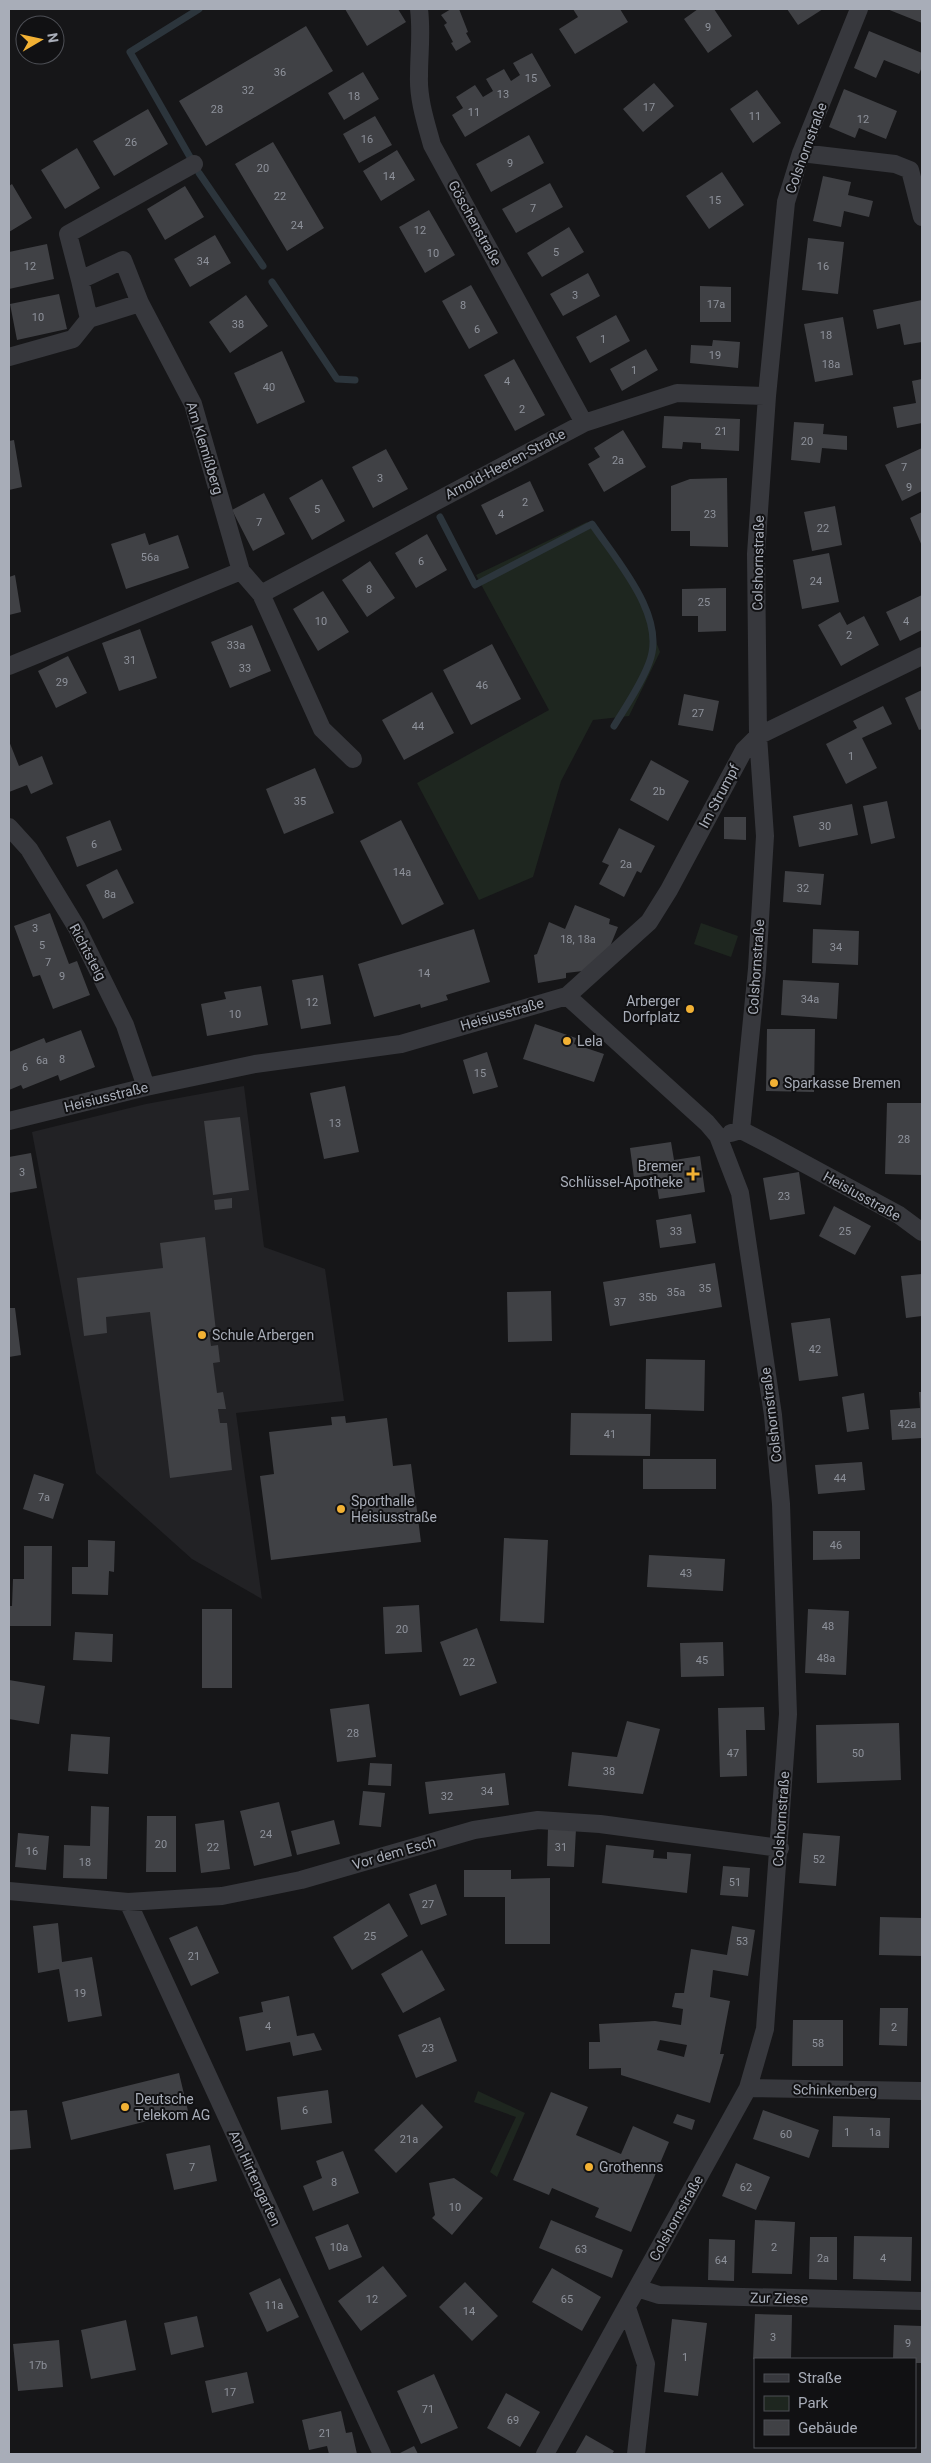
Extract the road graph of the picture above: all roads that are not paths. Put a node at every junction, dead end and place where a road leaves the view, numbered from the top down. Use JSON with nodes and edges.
{"nodes":[{"id":1,"x":419,"y":9,"type":"edge"},
{"id":2,"x":859,"y":9,"type":"edge"},
{"id":3,"x":802,"y":153,"type":"junction"},
{"id":4,"x":194,"y":164,"type":"dead end"},
{"id":5,"x":922,"y":217,"type":"edge"},
{"id":6,"x":80,"y":280,"type":"junction"},
{"id":7,"x":140,"y":303,"type":"junction"},
{"id":8,"x":89,"y":319,"type":"junction"},
{"id":9,"x":9,"y":357,"type":"edge"},
{"id":10,"x":766,"y":396,"type":"junction"},
{"id":11,"x":584,"y":423,"type":"junction"},
{"id":12,"x":241,"y":571,"type":"junction"},
{"id":13,"x":261,"y":594,"type":"junction"},
{"id":14,"x":922,"y":656,"type":"edge"},
{"id":15,"x":9,"y":666,"type":"edge"},
{"id":16,"x":758,"y":736,"type":"junction"},
{"id":17,"x":353,"y":759,"type":"dead end"},
{"id":18,"x":9,"y":827,"type":"edge"},
{"id":19,"x":567,"y":996,"type":"junction"},
{"id":20,"x":146,"y":1087,"type":"junction"},
{"id":21,"x":9,"y":1121,"type":"edge"},
{"id":22,"x":740,"y":1130,"type":"junction"},
{"id":23,"x":718,"y":1136,"type":"junction"},
{"id":24,"x":922,"y":1232,"type":"edge"},
{"id":25,"x":780,"y":1848,"type":"junction"},
{"id":26,"x":9,"y":1892,"type":"edge"},
{"id":27,"x":128,"y":1902,"type":"junction"},
{"id":28,"x":748,"y":2088,"type":"junction"},
{"id":29,"x":922,"y":2092,"type":"edge"},
{"id":30,"x":638,"y":2288,"type":"junction"},
{"id":31,"x":922,"y":2301,"type":"edge"},
{"id":32,"x":627,"y":2308,"type":"junction"},
{"id":33,"x":382,"y":2454,"type":"edge"},
{"id":34,"x":545,"y":2454,"type":"edge"},
{"id":35,"x":636,"y":2454,"type":"edge"}],
"edges":[{"from":1,"to":11,"type":"street","name":"Göschenstraße"},
{"from":2,"to":3,"type":"street","name":"Colshornstraße"},
{"from":3,"to":5,"type":"street"},
{"from":3,"to":10,"type":"street","name":"Colshornstraße"},
{"from":4,"to":6,"type":"street"},
{"from":6,"to":7,"type":"street","name":"Am Klemißberg"},
{"from":6,"to":8,"type":"street"},
{"from":7,"to":8,"type":"street"},
{"from":7,"to":12,"type":"street","name":"Am Klemißberg"},
{"from":8,"to":9,"type":"street"},
{"from":10,"to":11,"type":"street","name":"Arnold-Heeren-Straße"},
{"from":10,"to":16,"type":"street","name":"Colshornstraße"},
{"from":11,"to":13,"type":"street","name":"Arnold-Heeren-Straße"},
{"from":12,"to":13,"type":"street","name":"Am Klemißberg"},
{"from":12,"to":15,"type":"street"},
{"from":13,"to":17,"type":"street","name":"Am Klemißberg"},
{"from":14,"to":16,"type":"street","name":"Im Strumpf"},
{"from":16,"to":19,"type":"street","name":"Im Strumpf"},
{"from":16,"to":22,"type":"street","name":"Colshornstraße"},
{"from":18,"to":20,"type":"street","name":"Richtsteig"},
{"from":19,"to":20,"type":"street","name":"Heisiusstraße"},
{"from":19,"to":23,"type":"street"},
{"from":20,"to":21,"type":"street","name":"Heisiusstraße"},
{"from":22,"to":23,"type":"street"},
{"from":22,"to":24,"type":"street","name":"Heisiusstraße"},
{"from":23,"to":25,"type":"street","name":"Colshornstraße"},
{"from":25,"to":27,"type":"street","name":"Vor dem Esch"},
{"from":25,"to":28,"type":"street","name":"Colshornstraße"},
{"from":26,"to":27,"type":"street","name":"Vor dem Esch"},
{"from":27,"to":33,"type":"street","name":"Am Hirtengarten"},
{"from":28,"to":29,"type":"street","name":"Schinkenberg"},
{"from":28,"to":30,"type":"street","name":"Colshornstraße"},
{"from":30,"to":31,"type":"street","name":"Zur Ziese"},
{"from":30,"to":32,"type":"street","name":"Colshornstraße"},
{"from":32,"to":34,"type":"street","name":"Colshornstraße"},
{"from":32,"to":35,"type":"street"}]}
